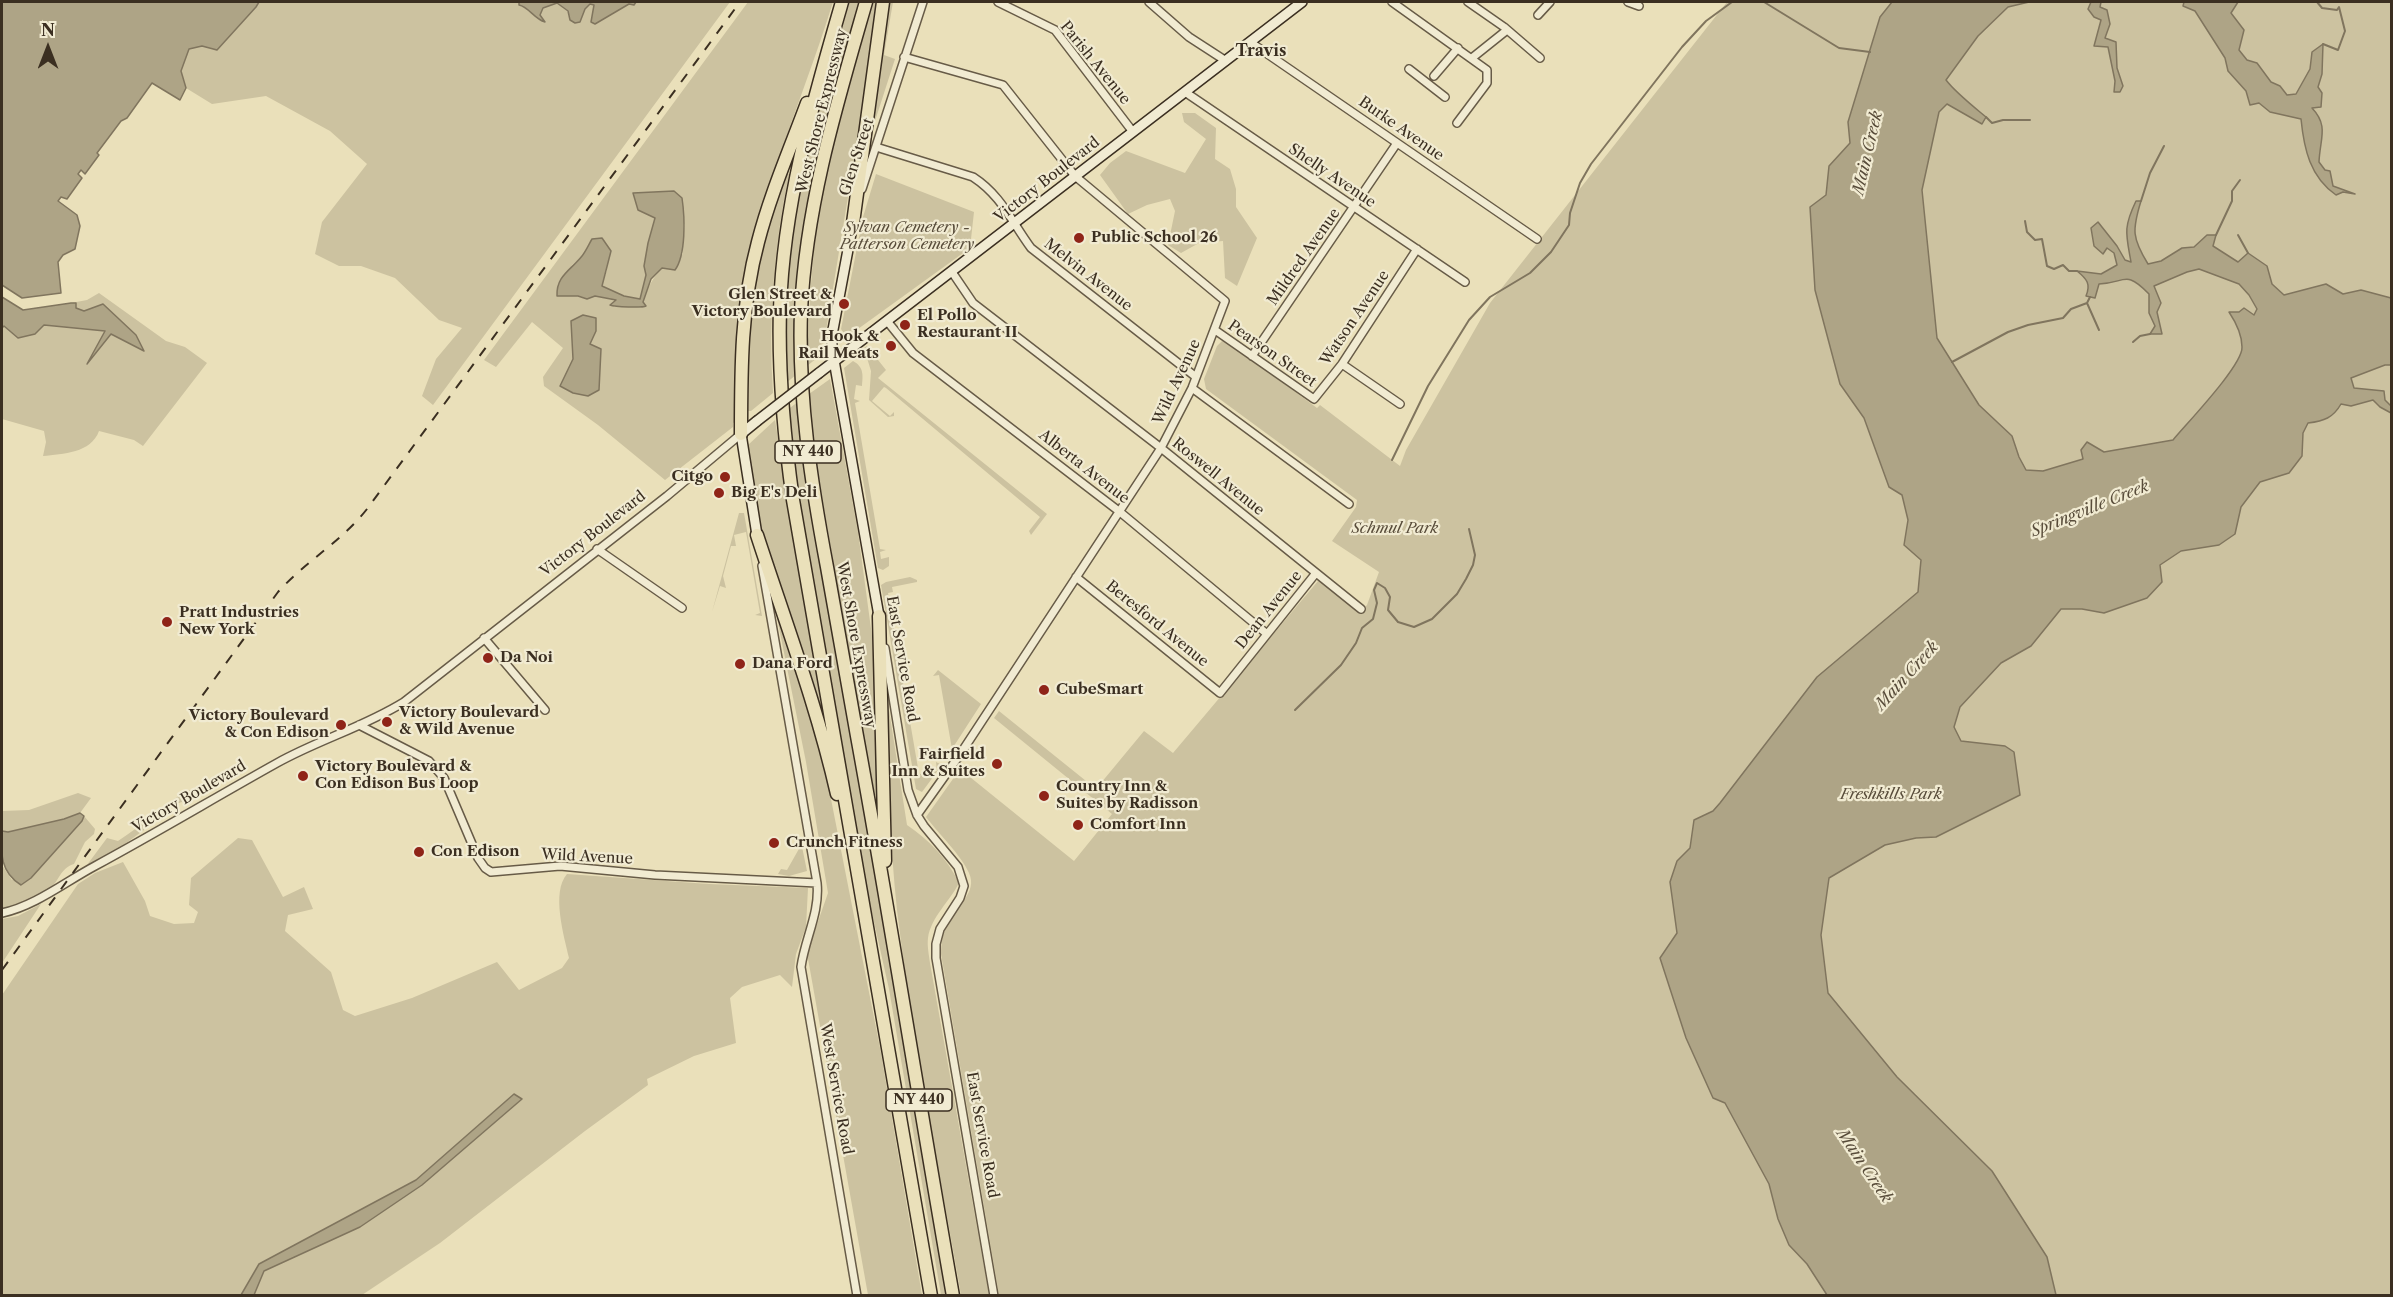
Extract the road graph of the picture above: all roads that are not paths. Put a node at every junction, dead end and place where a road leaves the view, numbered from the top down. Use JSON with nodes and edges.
{"nodes":[{"id":1,"x":843,"y":2,"type":"edge"},
{"id":2,"x":866,"y":2,"type":"edge"},
{"id":3,"x":884,"y":2,"type":"edge"},
{"id":4,"x":923,"y":2,"type":"edge"},
{"id":5,"x":998,"y":2,"type":"edge"},
{"id":6,"x":1149,"y":2,"type":"edge"},
{"id":7,"x":1302,"y":2,"type":"edge"},
{"id":8,"x":1392,"y":2,"type":"edge"},
{"id":9,"x":1468,"y":2,"type":"edge"},
{"id":10,"x":1550,"y":2,"type":"edge"},
{"id":11,"x":1628,"y":2,"type":"edge"},
{"id":12,"x":1639,"y":6,"type":"dead end"},
{"id":13,"x":1539,"y":15,"type":"dead end"},
{"id":14,"x":1507,"y":30,"type":"junction"},
{"id":15,"x":1250,"y":42,"type":"junction"},
{"id":16,"x":1458,"y":48,"type":"junction"},
{"id":17,"x":904,"y":57,"type":"junction"},
{"id":18,"x":1472,"y":58,"type":"junction"},
{"id":19,"x":1540,"y":58,"type":"dead end"},
{"id":20,"x":1226,"y":61,"type":"junction"},
{"id":21,"x":1410,"y":69,"type":"dead end"},
{"id":22,"x":1434,"y":76,"type":"junction"},
{"id":23,"x":820,"y":79,"type":"junction"},
{"id":24,"x":1423,"y":80,"type":"junction"},
{"id":25,"x":1432,"y":87,"type":"junction"},
{"id":26,"x":1185,"y":92,"type":"junction"},
{"id":27,"x":1445,"y":97,"type":"dead end"},
{"id":28,"x":1457,"y":123,"type":"dead end"},
{"id":29,"x":1132,"y":132,"type":"junction"},
{"id":30,"x":1397,"y":143,"type":"junction"},
{"id":31,"x":876,"y":147,"type":"junction"},
{"id":32,"x":1074,"y":176,"type":"junction"},
{"id":33,"x":1354,"y":207,"type":"junction"},
{"id":34,"x":853,"y":223,"type":"junction"},
{"id":35,"x":1014,"y":224,"type":"junction"},
{"id":36,"x":1537,"y":239,"type":"dead end"},
{"id":37,"x":1417,"y":249,"type":"junction"},
{"id":38,"x":952,"y":272,"type":"junction"},
{"id":39,"x":1465,"y":282,"type":"dead end"},
{"id":40,"x":887,"y":321,"type":"junction"},
{"id":41,"x":1215,"y":330,"type":"junction"},
{"id":42,"x":1252,"y":356,"type":"junction"},
{"id":43,"x":834,"y":362,"type":"junction"},
{"id":44,"x":1342,"y":364,"type":"junction"},
{"id":45,"x":1196,"y":377,"type":"junction"},
{"id":46,"x":1192,"y":388,"type":"junction"},
{"id":47,"x":1314,"y":399,"type":"joint"},
{"id":48,"x":1400,"y":404,"type":"dead end"},
{"id":49,"x":741,"y":434,"type":"junction"},
{"id":50,"x":1161,"y":448,"type":"junction"},
{"id":51,"x":1349,"y":504,"type":"dead end"},
{"id":52,"x":1119,"y":512,"type":"junction"},
{"id":53,"x":756,"y":535,"type":"junction"},
{"id":54,"x":597,"y":549,"type":"junction"},
{"id":55,"x":1316,"y":573,"type":"junction"},
{"id":56,"x":1077,"y":577,"type":"junction"},
{"id":57,"x":682,"y":608,"type":"dead end"},
{"id":58,"x":1361,"y":609,"type":"dead end"},
{"id":59,"x":879,"y":616,"type":"junction"},
{"id":60,"x":1267,"y":634,"type":"junction"},
{"id":61,"x":484,"y":638,"type":"junction"},
{"id":62,"x":1220,"y":693,"type":"joint"},
{"id":63,"x":544,"y":710,"type":"dead end"},
{"id":64,"x":359,"y":725,"type":"junction"},
{"id":65,"x":917,"y":816,"type":"junction"},
{"id":66,"x":818,"y":886,"type":"junction"},
{"id":67,"x":885,"y":905,"type":"junction"},
{"id":68,"x":2,"y":913,"type":"edge"},
{"id":69,"x":873,"y":958,"type":"junction"},
{"id":70,"x":857,"y":1296,"type":"edge"},
{"id":71,"x":931,"y":1296,"type":"edge"},
{"id":72,"x":953,"y":1296,"type":"edge"},
{"id":73,"x":994,"y":1296,"type":"edge"}],
"edges":[{"from":1,"to":23,"type":"highway","name":"West Shore Expressway","number":"NY 440"},
{"from":2,"to":67,"type":"highway","name":"West Shore Expressway","number":"NY 440"},
{"from":3,"to":34,"type":"highway"},
{"from":4,"to":17,"type":"street","name":"Glen Street"},
{"from":5,"to":29,"type":"street","name":"Parish Avenue"},
{"from":6,"to":20,"type":"street"},
{"from":7,"to":15,"type":"main road","name":"Victory Boulevard"},
{"from":8,"to":16,"type":"street"},
{"from":9,"to":14,"type":"street"},
{"from":10,"to":13,"type":"street"},
{"from":11,"to":12,"type":"street"},
{"from":14,"to":18,"type":"street"},
{"from":14,"to":19,"type":"street"},
{"from":15,"to":20,"type":"main road","name":"Victory Boulevard"},
{"from":15,"to":30,"type":"street","name":"Burke Avenue"},
{"from":16,"to":18,"type":"street"},
{"from":16,"to":22,"type":"street"},
{"from":17,"to":31,"type":"street","name":"Glen Street"},
{"from":17,"to":32,"type":"street","name":"Wild Avenue"},
{"from":18,"to":28,"type":"street"},
{"from":20,"to":26,"type":"main road","name":"Victory Boulevard"},
{"from":21,"to":24,"type":"street"},
{"from":22,"to":24,"type":"street"},
{"from":22,"to":25,"type":"street"},
{"from":23,"to":49,"type":"highway"},
{"from":23,"to":69,"type":"highway","name":"West Shore Expressway","number":"NY 440"},
{"from":24,"to":25,"type":"street"},
{"from":25,"to":27,"type":"street"},
{"from":26,"to":29,"type":"main road","name":"Victory Boulevard"},
{"from":26,"to":33,"type":"street","name":"Shelly Avenue"},
{"from":29,"to":32,"type":"main road","name":"Victory Boulevard"},
{"from":30,"to":33,"type":"street","name":"Mildred Avenue"},
{"from":30,"to":36,"type":"street","name":"Burke Avenue"},
{"from":31,"to":34,"type":"street","name":"Glen Street"},
{"from":31,"to":35,"type":"street","name":"Melvin Avenue"},
{"from":32,"to":35,"type":"main road","name":"Victory Boulevard"},
{"from":32,"to":41,"type":"street","name":"Wild Avenue"},
{"from":33,"to":37,"type":"street","name":"Shelly Avenue"},
{"from":33,"to":42,"type":"street","name":"Mildred Avenue"},
{"from":34,"to":43,"type":"main road","name":"Glen Street"},
{"from":35,"to":38,"type":"main road","name":"Victory Boulevard"},
{"from":35,"to":45,"type":"street","name":"Melvin Avenue"},
{"from":37,"to":39,"type":"street","name":"Shelly Avenue"},
{"from":37,"to":44,"type":"street","name":"Watson Avenue"},
{"from":38,"to":40,"type":"main road","name":"Victory Boulevard"},
{"from":38,"to":50,"type":"street","name":"Roswell Avenue"},
{"from":40,"to":43,"type":"main road","name":"Victory Boulevard"},
{"from":40,"to":52,"type":"street","name":"Alberta Avenue"},
{"from":41,"to":42,"type":"street","name":"Pearson Street"},
{"from":41,"to":45,"type":"street","name":"Wild Avenue"},
{"from":42,"to":47,"type":"street","name":"Pearson Street"},
{"from":43,"to":49,"type":"main road","name":"Victory Boulevard","bridge":true},
{"from":43,"to":59,"type":"main road","name":"East Service Road"},
{"from":44,"to":47,"type":"street","name":"Watson Avenue"},
{"from":44,"to":48,"type":"street"},
{"from":45,"to":46,"type":"street","name":"Wild Avenue"},
{"from":46,"to":50,"type":"street","name":"Wild Avenue"},
{"from":46,"to":51,"type":"street"},
{"from":49,"to":53,"type":"main road","name":"West Service Road"},
{"from":49,"to":54,"type":"street","name":"Victory Boulevard"},
{"from":50,"to":52,"type":"street","name":"Wild Avenue"},
{"from":50,"to":55,"type":"street","name":"Roswell Avenue"},
{"from":52,"to":56,"type":"street","name":"Wild Avenue"},
{"from":52,"to":60,"type":"street","name":"Alberta Avenue"},
{"from":53,"to":66,"type":"street","name":"West Service Road"},
{"from":53,"to":69,"type":"highway"},
{"from":54,"to":57,"type":"street"},
{"from":54,"to":61,"type":"street","name":"Victory Boulevard"},
{"from":55,"to":58,"type":"street","name":"Roswell Avenue"},
{"from":55,"to":60,"type":"street","name":"Dean Avenue"},
{"from":56,"to":62,"type":"street","name":"Beresford Avenue"},
{"from":56,"to":65,"type":"street","name":"Wild Avenue"},
{"from":59,"to":65,"type":"street","name":"East Service Road"},
{"from":59,"to":67,"type":"highway"},
{"from":60,"to":62,"type":"street","name":"Dean Avenue"},
{"from":61,"to":63,"type":"street"},
{"from":61,"to":64,"type":"street","name":"Victory Boulevard"},
{"from":64,"to":66,"type":"street","name":"Wild Avenue"},
{"from":64,"to":68,"type":"street","name":"Victory Boulevard"},
{"from":65,"to":73,"type":"street","name":"East Service Road"},
{"from":66,"to":70,"type":"street","name":"West Service Road"},
{"from":67,"to":72,"type":"highway","name":"West Shore Expressway","number":"NY 440"},
{"from":69,"to":71,"type":"highway","name":"West Shore Expressway","number":"NY 440"}]}
